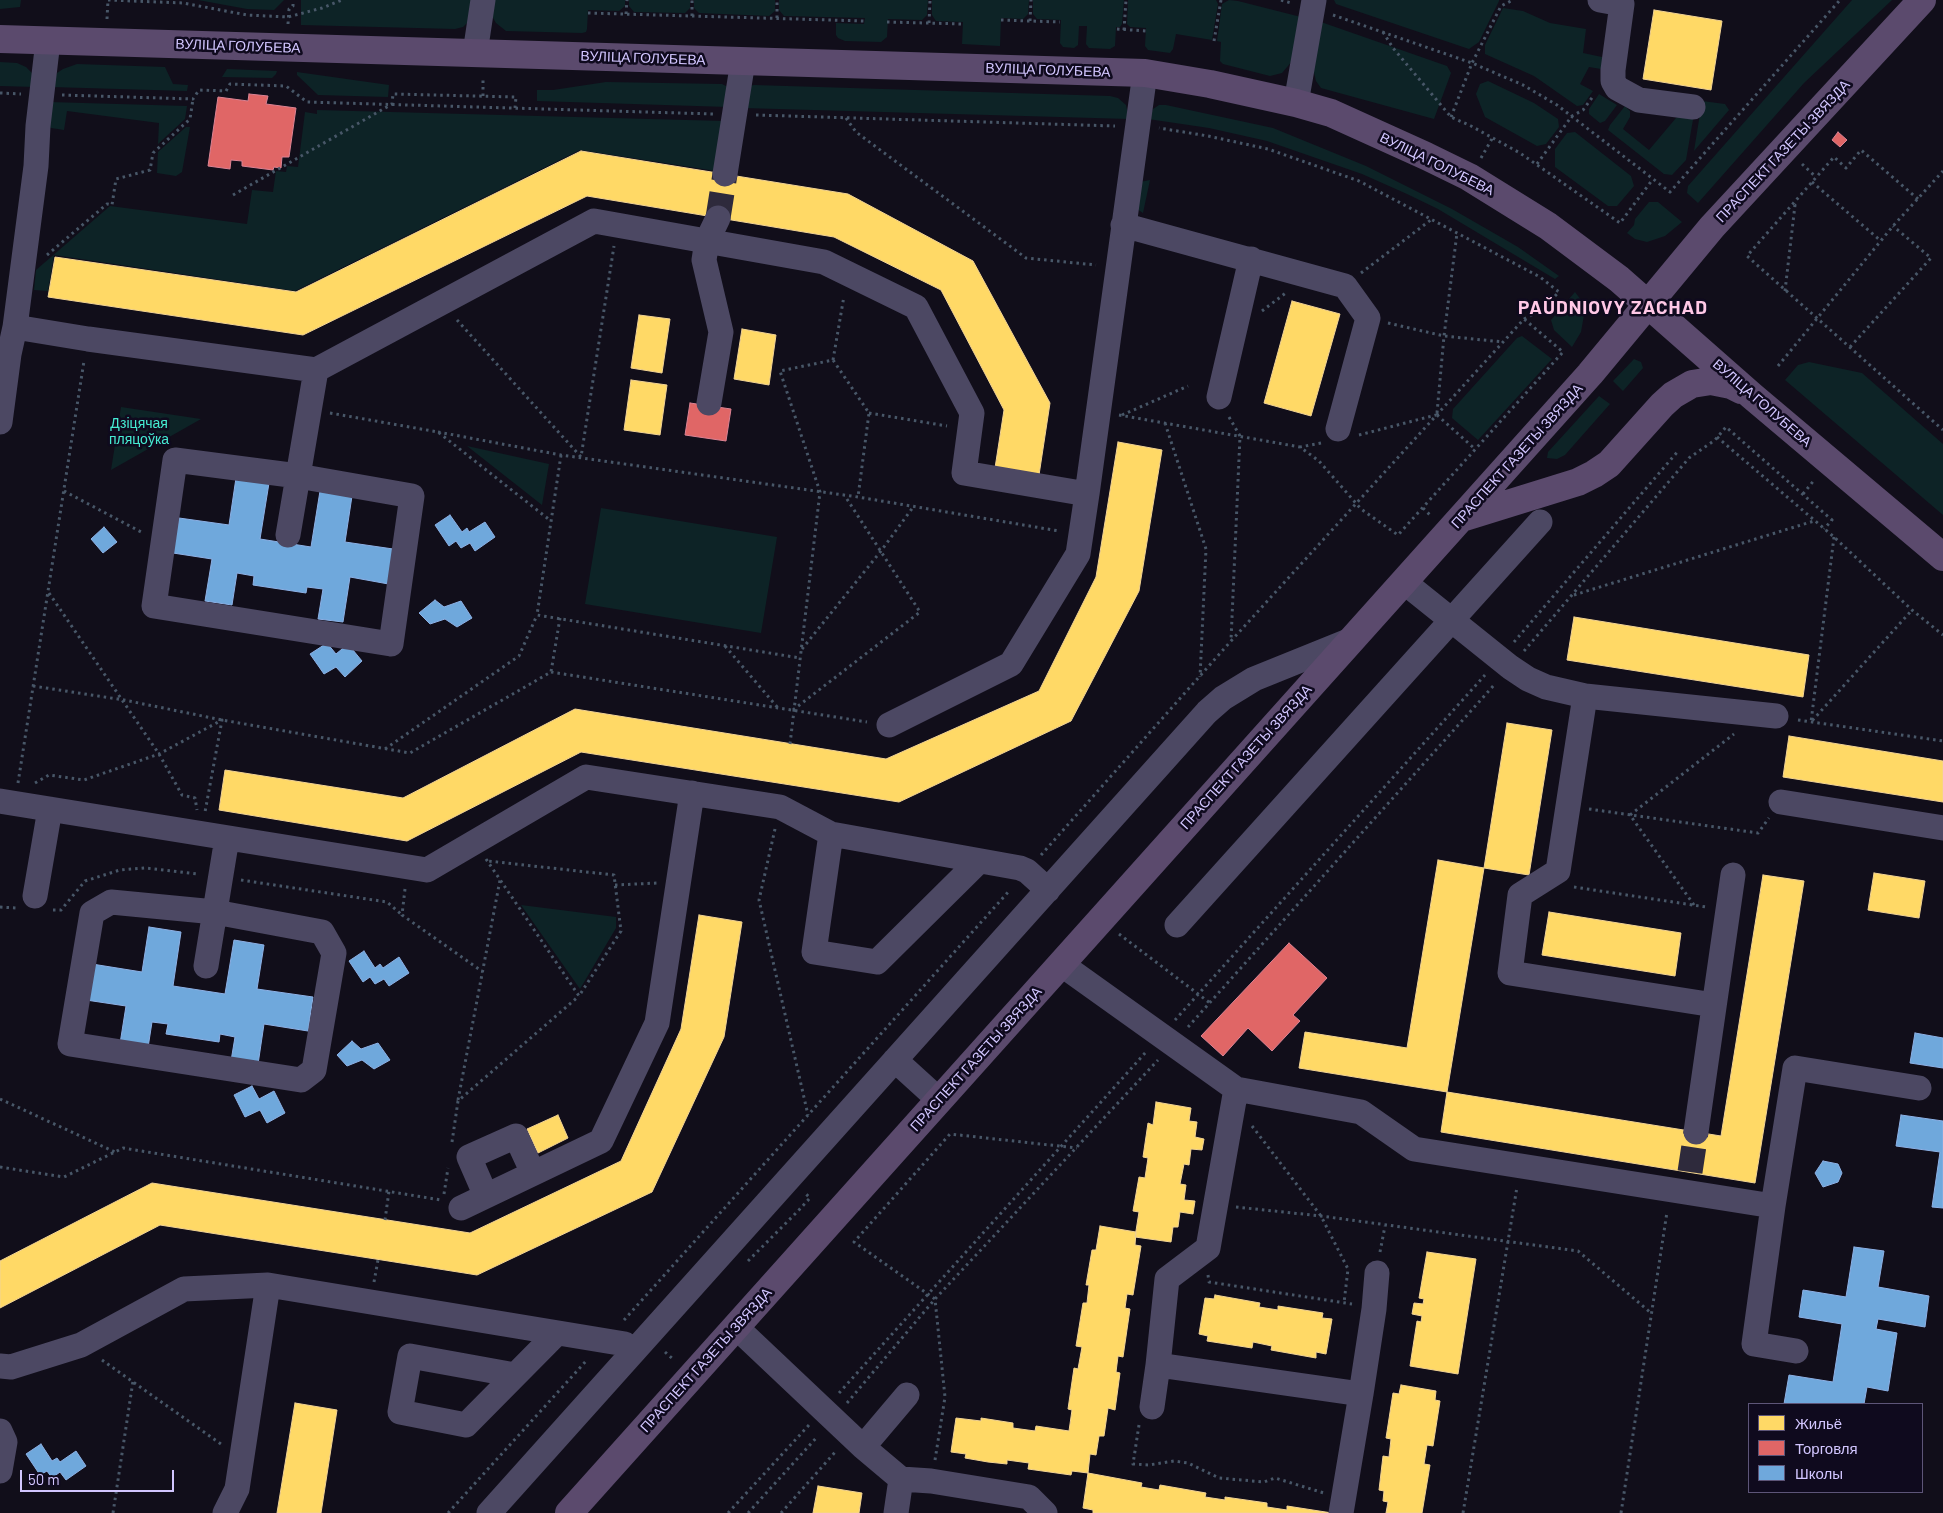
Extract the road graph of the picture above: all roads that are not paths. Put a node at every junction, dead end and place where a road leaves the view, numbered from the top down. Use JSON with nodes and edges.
{"nodes":[{"id":1,"x":484,"y":0,"type":"edge"},
{"id":2,"x":1600,"y":0,"type":"edge"},
{"id":3,"x":1922,"y":0,"type":"edge"},
{"id":4,"x":1313,"y":4,"type":"edge"},
{"id":5,"x":0,"y":39,"type":"edge"},
{"id":6,"x":48,"y":41,"type":"junction"},
{"id":7,"x":475,"y":53,"type":"junction"},
{"id":8,"x":743,"y":61,"type":"junction"},
{"id":9,"x":1145,"y":73,"type":"junction"},
{"id":10,"x":1296,"y":103,"type":"junction"},
{"id":11,"x":1693,"y":107,"type":"dead end"},
{"id":12,"x":725,"y":174,"type":"tunnel mouth"},
{"id":13,"x":718,"y":218,"type":"tunnel mouth"},
{"id":14,"x":1123,"y":225,"type":"junction"},
{"id":15,"x":707,"y":241,"type":"junction"},
{"id":16,"x":1251,"y":259,"type":"junction"},
{"id":17,"x":1647,"y":303,"type":"junction"},
{"id":18,"x":15,"y":327,"type":"junction"},
{"id":19,"x":316,"y":370,"type":"junction"},
{"id":20,"x":2,"y":389,"type":"edge"},
{"id":21,"x":1752,"y":396,"type":"junction"},
{"id":22,"x":709,"y":403,"type":"dead end"},
{"id":23,"x":1224,"y":406,"type":"road end"},
{"id":24,"x":0,"y":422,"type":"edge"},
{"id":25,"x":1339,"y":436,"type":"road end"},
{"id":26,"x":298,"y":476,"type":"junction"},
{"id":27,"x":1087,"y":494,"type":"junction"},
{"id":28,"x":1461,"y":518,"type":"junction"},
{"id":29,"x":1540,"y":522,"type":"dead end"},
{"id":30,"x":288,"y":535,"type":"dead end"},
{"id":31,"x":1943,"y":557,"type":"edge"},
{"id":32,"x":1404,"y":582,"type":"junction"},
{"id":33,"x":1452,"y":619,"type":"junction"},
{"id":34,"x":1353,"y":638,"type":"junction"},
{"id":35,"x":1585,"y":696,"type":"junction"},
{"id":36,"x":1768,"y":715,"type":"road end"},
{"id":37,"x":889,"y":725,"type":"road end"},
{"id":38,"x":692,"y":793,"type":"junction"},
{"id":39,"x":1781,"y":802,"type":"road end"},
{"id":40,"x":12,"y":803,"type":"edge"},
{"id":41,"x":50,"y":809,"type":"junction"},
{"id":42,"x":1943,"y":828,"type":"edge"},
{"id":43,"x":832,"y":834,"type":"junction"},
{"id":44,"x":227,"y":838,"type":"junction"},
{"id":45,"x":979,"y":861,"type":"junction"},
{"id":46,"x":1733,"y":875,"type":"dead end"},
{"id":47,"x":1053,"y":884,"type":"junction"},
{"id":48,"x":35,"y":896,"type":"dead end"},
{"id":49,"x":215,"y":912,"type":"junction"},
{"id":50,"x":1177,"y":924,"type":"dead end"},
{"id":51,"x":1061,"y":964,"type":"junction"},
{"id":52,"x":206,"y":966,"type":"dead end"},
{"id":53,"x":1714,"y":1005,"type":"junction"},
{"id":54,"x":895,"y":1060,"type":"junction"},
{"id":55,"x":1919,"y":1088,"type":"dead end"},
{"id":56,"x":1235,"y":1095,"type":"junction"},
{"id":57,"x":939,"y":1100,"type":"junction"},
{"id":58,"x":1696,"y":1132,"type":"tunnel mouth"},
{"id":59,"x":533,"y":1173,"type":"junction"},
{"id":60,"x":486,"y":1196,"type":"junction"},
{"id":61,"x":1773,"y":1206,"type":"junction"},
{"id":62,"x":460,"y":1208,"type":"dead end"},
{"id":63,"x":1377,"y":1273,"type":"dead end"},
{"id":64,"x":268,"y":1285,"type":"junction"},
{"id":65,"x":736,"y":1327,"type":"junction"},
{"id":66,"x":556,"y":1333,"type":"junction"},
{"id":67,"x":634,"y":1352,"type":"junction"},
{"id":68,"x":1796,"y":1352,"type":"dead end"},
{"id":69,"x":1158,"y":1364,"type":"junction"},
{"id":70,"x":0,"y":1366,"type":"edge"},
{"id":71,"x":515,"y":1375,"type":"dead end"},
{"id":72,"x":1361,"y":1394,"type":"junction"},
{"id":73,"x":907,"y":1395,"type":"dead end"},
{"id":74,"x":1152,"y":1407,"type":"dead end"},
{"id":75,"x":842,"y":1428,"type":"junction"},
{"id":76,"x":0,"y":1430,"type":"edge"},
{"id":77,"x":0,"y":1471,"type":"edge"},
{"id":78,"x":901,"y":1479,"type":"junction"},
{"id":79,"x":225,"y":1513,"type":"edge"},
{"id":80,"x":489,"y":1513,"type":"edge"},
{"id":81,"x":569,"y":1513,"type":"edge"},
{"id":82,"x":896,"y":1513,"type":"edge"},
{"id":83,"x":1045,"y":1513,"type":"edge"},
{"id":84,"x":1341,"y":1513,"type":"edge"}],
"edges":[{"from":1,"to":7,"type":"lane"},
{"from":2,"to":11,"type":"lane"},
{"from":3,"to":17,"type":"main road","name":"ПРАСПЕКТ ГАЗЕТЫ ЗВЯЗДА"},
{"from":4,"to":10,"type":"lane"},
{"from":5,"to":6,"type":"main road","name":"ВУЛІЦА ГОЛУБЕВА"},
{"from":6,"to":7,"type":"main road","name":"ВУЛІЦА ГОЛУБЕВА"},
{"from":6,"to":18,"type":"lane"},
{"from":7,"to":8,"type":"main road","name":"ВУЛІЦА ГОЛУБЕВА"},
{"from":8,"to":9,"type":"main road","name":"ВУЛІЦА ГОЛУБЕВА"},
{"from":8,"to":12,"type":"lane"},
{"from":9,"to":10,"type":"main road","name":"ВУЛІЦА ГОЛУБЕВА"},
{"from":9,"to":14,"type":"lane"},
{"from":10,"to":17,"type":"main road","name":"ВУЛІЦА ГОЛУБЕВА"},
{"from":13,"to":15,"type":"lane"},
{"from":14,"to":16,"type":"lane"},
{"from":14,"to":27,"type":"lane"},
{"from":15,"to":19,"type":"lane"},
{"from":15,"to":22,"type":"lane"},
{"from":15,"to":27,"type":"lane"},
{"from":16,"to":23,"type":"lane"},
{"from":16,"to":25,"type":"lane"},
{"from":17,"to":21,"type":"main road","name":"ВУЛІЦА ГОЛУБЕВА"},
{"from":17,"to":28,"type":"main road","name":"ПРАСПЕКТ ГАЗЕТЫ ЗВЯЗДА"},
{"from":18,"to":19,"type":"lane"},
{"from":18,"to":20,"type":"lane"},
{"from":19,"to":26,"type":"lane"},
{"from":20,"to":24,"type":"lane"},
{"from":21,"to":28,"type":"main road"},
{"from":21,"to":31,"type":"main road","name":"ВУЛІЦА ГОЛУБЕВА"},
{"from":26,"to":26,"type":"lane"},
{"from":26,"to":30,"type":"lane"},
{"from":27,"to":37,"type":"lane"},
{"from":28,"to":32,"type":"main road","name":"ПРАСПЕКТ ГАЗЕТЫ ЗВЯЗДА"},
{"from":29,"to":33,"type":"lane"},
{"from":32,"to":33,"type":"lane"},
{"from":32,"to":34,"type":"main road","name":"ПРАСПЕКТ ГАЗЕТЫ ЗВЯЗДА"},
{"from":33,"to":35,"type":"lane"},
{"from":33,"to":50,"type":"lane"},
{"from":34,"to":47,"type":"lane"},
{"from":34,"to":51,"type":"main road","name":"ПРАСПЕКТ ГАЗЕТЫ ЗВЯЗДА"},
{"from":35,"to":36,"type":"lane"},
{"from":35,"to":53,"type":"lane"},
{"from":38,"to":43,"type":"lane"},
{"from":38,"to":44,"type":"lane"},
{"from":38,"to":59,"type":"lane"},
{"from":39,"to":42,"type":"lane"},
{"from":40,"to":41,"type":"lane"},
{"from":41,"to":44,"type":"lane"},
{"from":41,"to":48,"type":"lane"},
{"from":43,"to":45,"type":"lane"},
{"from":43,"to":45,"type":"lane"},
{"from":44,"to":49,"type":"lane"},
{"from":45,"to":47,"type":"lane"},
{"from":46,"to":53,"type":"lane"},
{"from":47,"to":54,"type":"lane"},
{"from":49,"to":49,"type":"lane"},
{"from":49,"to":52,"type":"lane"},
{"from":51,"to":56,"type":"lane"},
{"from":51,"to":57,"type":"main road","name":"ПРАСПЕКТ ГАЗЕТЫ ЗВЯЗДА"},
{"from":53,"to":58,"type":"lane"},
{"from":54,"to":57,"type":"lane"},
{"from":54,"to":67,"type":"lane"},
{"from":55,"to":61,"type":"lane"},
{"from":56,"to":61,"type":"lane"},
{"from":56,"to":69,"type":"lane"},
{"from":57,"to":65,"type":"main road","name":"ПРАСПЕКТ ГАЗЕТЫ ЗВЯЗДА"},
{"from":59,"to":60,"type":"lane"},
{"from":59,"to":60,"type":"lane"},
{"from":60,"to":62,"type":"lane"},
{"from":61,"to":68,"type":"lane"},
{"from":63,"to":72,"type":"lane"},
{"from":64,"to":66,"type":"lane"},
{"from":64,"to":70,"type":"lane"},
{"from":64,"to":79,"type":"lane"},
{"from":65,"to":75,"type":"lane"},
{"from":65,"to":81,"type":"main road","name":"ПРАСПЕКТ ГАЗЕТЫ ЗВЯЗДА"},
{"from":66,"to":67,"type":"lane"},
{"from":66,"to":71,"type":"lane"},
{"from":67,"to":80,"type":"lane"},
{"from":69,"to":72,"type":"lane"},
{"from":69,"to":74,"type":"lane"},
{"from":72,"to":84,"type":"lane"},
{"from":73,"to":75,"type":"lane"},
{"from":75,"to":78,"type":"lane"},
{"from":76,"to":77,"type":"lane"},
{"from":78,"to":82,"type":"lane"},
{"from":78,"to":83,"type":"lane"}]}
